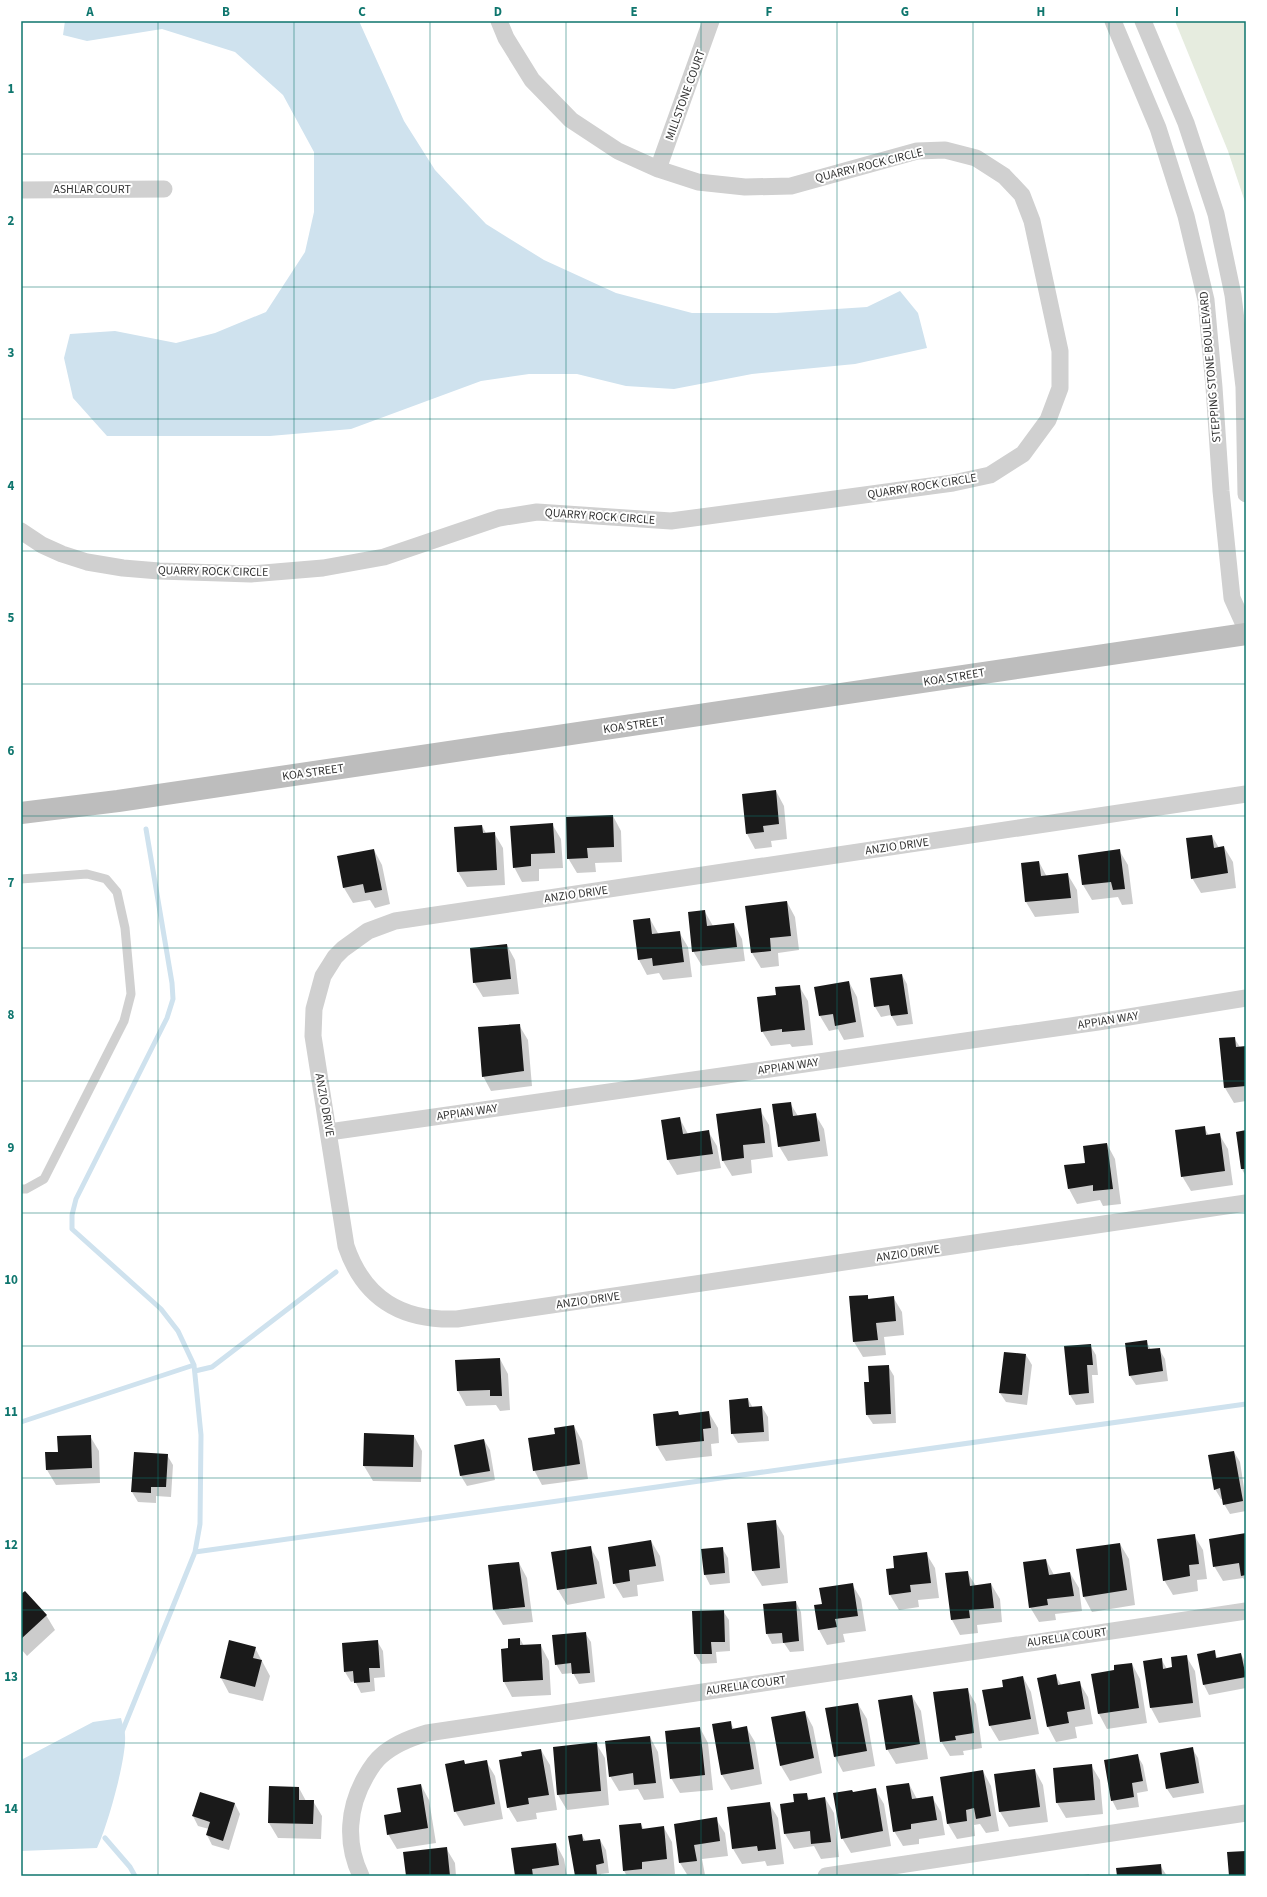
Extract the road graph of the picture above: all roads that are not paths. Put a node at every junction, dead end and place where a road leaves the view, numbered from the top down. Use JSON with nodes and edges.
{"nodes":[{"id":1,"x":499,"y":21,"type":"edge"},
{"id":2,"x":712,"y":21,"type":"edge"},
{"id":3,"x":1113,"y":21,"type":"edge"},
{"id":4,"x":1143,"y":21,"type":"edge"},
{"id":5,"x":658,"y":169,"type":"junction"},
{"id":6,"x":164,"y":189,"type":"dead end"},
{"id":7,"x":21,"y":190,"type":"edge"},
{"id":8,"x":1246,"y":494,"type":"edge"},
{"id":9,"x":21,"y":531,"type":"edge"},
{"id":10,"x":1246,"y":629,"type":"edge"},
{"id":11,"x":1246,"y":634,"type":"edge"},
{"id":12,"x":1246,"y":794,"type":"edge"},
{"id":13,"x":21,"y":813,"type":"edge"},
{"id":14,"x":21,"y":879,"type":"edge"},
{"id":15,"x":1246,"y":998,"type":"edge"},
{"id":16,"x":329,"y":1132,"type":"junction"},
{"id":17,"x":21,"y":1189,"type":"edge"},
{"id":18,"x":1246,"y":1203,"type":"edge"},
{"id":19,"x":1246,"y":1611,"type":"edge"},
{"id":20,"x":1246,"y":1813,"type":"edge"},
{"id":21,"x":361,"y":1876,"type":"edge"},
{"id":22,"x":826,"y":1876,"type":"edge"}],
"edges":[{"from":1,"to":5,"type":"street","name":"QUARRY ROCK CIRCLE"},
{"from":2,"to":5,"type":"street","name":"MILLSTONE COURT"},
{"from":3,"to":10,"type":"street","name":"STEPPING STONE BOULEVARD"},
{"from":4,"to":8,"type":"street"},
{"from":5,"to":9,"type":"street","name":"QUARRY ROCK CIRCLE"},
{"from":6,"to":7,"type":"street","name":"ASHLAR COURT"},
{"from":11,"to":13,"type":"main road","name":"KOA STREET"},
{"from":12,"to":16,"type":"street","name":"ANZIO DRIVE"},
{"from":14,"to":17,"type":"lane"},
{"from":15,"to":16,"type":"street","name":"APPIAN WAY"},
{"from":16,"to":18,"type":"street","name":"ANZIO DRIVE"},
{"from":19,"to":21,"type":"street","name":"AURELIA COURT"},
{"from":20,"to":22,"type":"street"}]}
